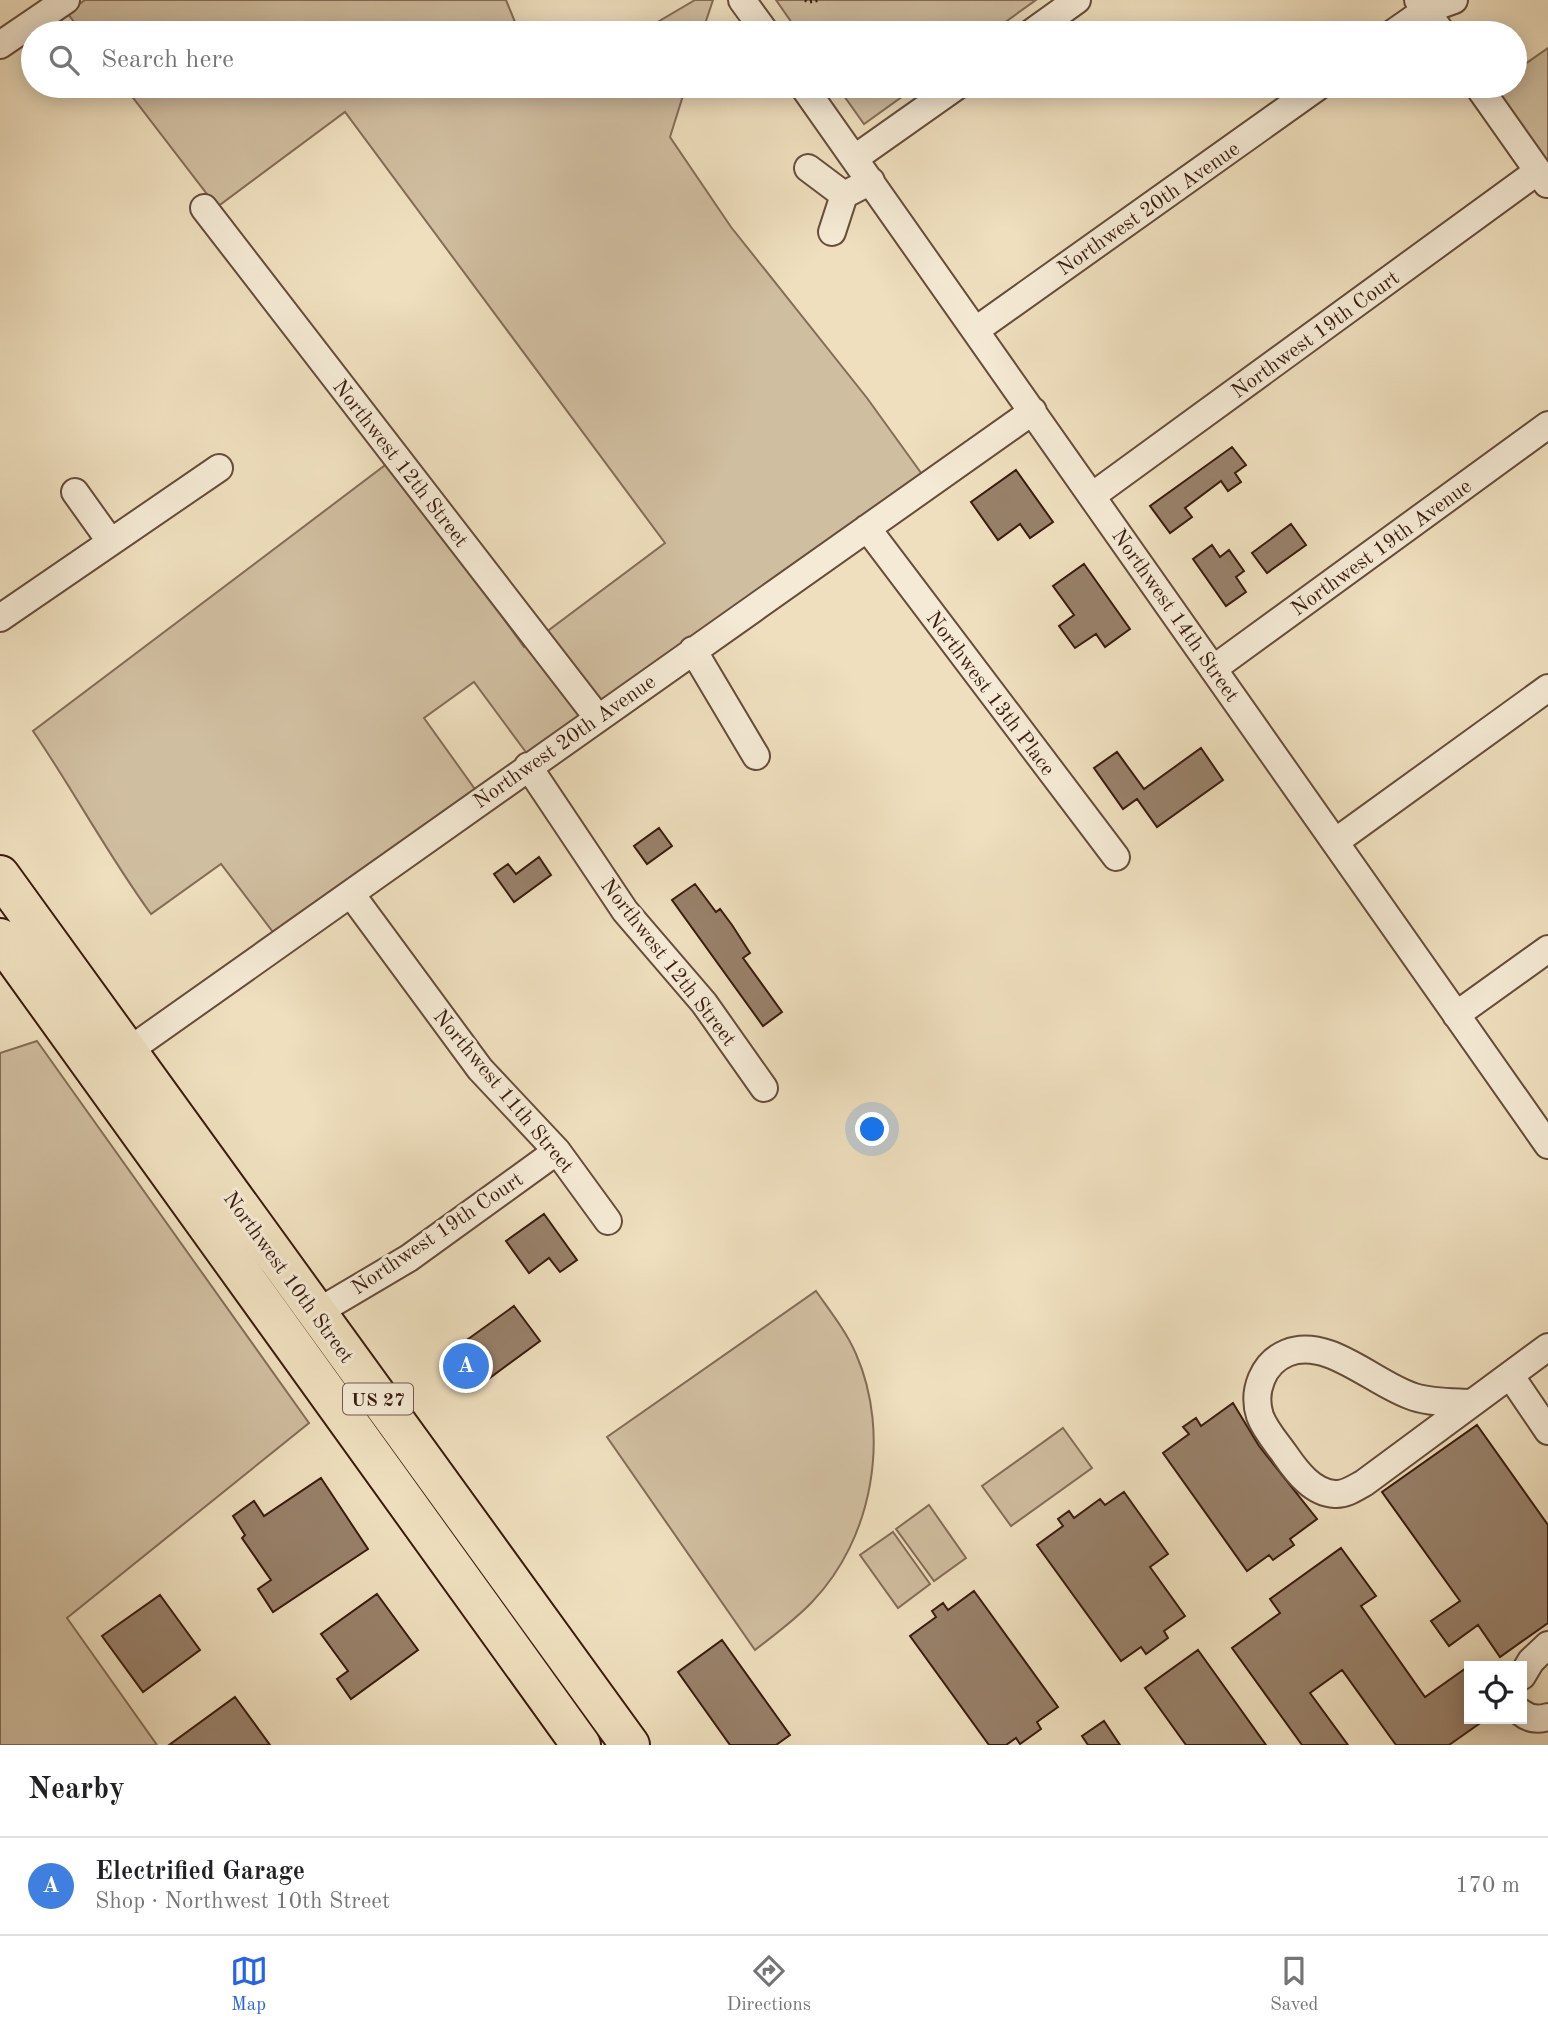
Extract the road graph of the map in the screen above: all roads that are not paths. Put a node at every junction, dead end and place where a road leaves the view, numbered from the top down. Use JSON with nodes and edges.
{"nodes":[{"id":1,"x":742,"y":0,"type":"edge"},
{"id":2,"x":1077,"y":0,"type":"edge"},
{"id":3,"x":1454,"y":0,"type":"edge"},
{"id":4,"x":54,"y":4,"type":"edge"},
{"id":5,"x":1422,"y":5,"type":"edge"},
{"id":6,"x":32,"y":21,"type":"edge"},
{"id":7,"x":757,"y":21,"type":"edge"},
{"id":8,"x":1048,"y":21,"type":"edge"},
{"id":9,"x":1405,"y":21,"type":"edge"},
{"id":10,"x":1433,"y":21,"type":"edge"},
{"id":11,"x":21,"y":29,"type":"edge"},
{"id":12,"x":0,"y":45,"type":"edge"},
{"id":13,"x":812,"y":98,"type":"edge"},
{"id":14,"x":940,"y":98,"type":"edge"},
{"id":15,"x":1302,"y":98,"type":"edge"},
{"id":16,"x":1486,"y":98,"type":"edge"},
{"id":17,"x":855,"y":159,"type":"junction"},
{"id":18,"x":808,"y":167,"type":"dead end"},
{"id":19,"x":1543,"y":179,"type":"edge"},
{"id":20,"x":871,"y":181,"type":"junction"},
{"id":21,"x":844,"y":195,"type":"junction"},
{"id":22,"x":204,"y":208,"type":"dead end"},
{"id":23,"x":832,"y":232,"type":"dead end"},
{"id":24,"x":976,"y":330,"type":"junction"},
{"id":25,"x":1032,"y":411,"type":"junction"},
{"id":26,"x":1548,"y":425,"type":"edge"},
{"id":27,"x":219,"y":468,"type":"dead end"},
{"id":28,"x":75,"y":492,"type":"dead end"},
{"id":29,"x":1092,"y":496,"type":"junction"},
{"id":30,"x":867,"y":528,"type":"junction"},
{"id":31,"x":110,"y":541,"type":"junction"},
{"id":32,"x":0,"y":618,"type":"edge"},
{"id":33,"x":693,"y":650,"type":"junction"},
{"id":34,"x":1213,"y":668,"type":"junction"},
{"id":35,"x":1548,"y":688,"type":"edge"},
{"id":36,"x":598,"y":719,"type":"junction"},
{"id":37,"x":756,"y":756,"type":"dead end"},
{"id":38,"x":528,"y":766,"type":"junction"},
{"id":39,"x":1335,"y":842,"type":"junction"},
{"id":40,"x":1116,"y":857,"type":"dead end"},
{"id":41,"x":0,"y":875,"type":"edge"},
{"id":42,"x":351,"y":894,"type":"junction"},
{"id":43,"x":0,"y":938,"type":"edge"},
{"id":44,"x":1548,"y":949,"type":"edge"},
{"id":45,"x":1456,"y":1015,"type":"junction"},
{"id":46,"x":112,"y":1062,"type":"junction"},
{"id":47,"x":764,"y":1088,"type":"dead end"},
{"id":48,"x":1548,"y":1145,"type":"edge"},
{"id":49,"x":557,"y":1151,"type":"junction"},
{"id":50,"x":608,"y":1221,"type":"dead end"},
{"id":51,"x":316,"y":1313,"type":"junction"},
{"id":52,"x":1548,"y":1347,"type":"edge"},
{"id":53,"x":1510,"y":1375,"type":"junction"},
{"id":54,"x":375,"y":1395,"type":"junction"},
{"id":55,"x":1472,"y":1403,"type":"junction"},
{"id":56,"x":345,"y":1417,"type":"junction"},
{"id":57,"x":1548,"y":1431,"type":"edge"},
{"id":58,"x":1548,"y":1645,"type":"edge"},
{"id":59,"x":1527,"y":1668,"type":"edge"},
{"id":60,"x":1527,"y":1717,"type":"edge"},
{"id":61,"x":1548,"y":1717,"type":"edge"},
{"id":62,"x":581,"y":1745,"type":"edge"},
{"id":63,"x":630,"y":1745,"type":"edge"}],
"edges":[{"from":1,"to":7,"type":"street"},
{"from":2,"to":8,"type":"street"},
{"from":3,"to":5,"type":"street"},
{"from":4,"to":6,"type":"street"},
{"from":5,"to":9,"type":"street"},
{"from":5,"to":10,"type":"street"},
{"from":11,"to":12,"type":"street"},
{"from":13,"to":17,"type":"street","name":"Northwest 14th Street"},
{"from":14,"to":17,"type":"street"},
{"from":15,"to":24,"type":"street","name":"Northwest 20th Avenue"},
{"from":16,"to":19,"type":"street"},
{"from":17,"to":20,"type":"street","name":"Northwest 14th Street"},
{"from":18,"to":21,"type":"street"},
{"from":19,"to":29,"type":"street","name":"Northwest 19th Court"},
{"from":20,"to":21,"type":"street"},
{"from":20,"to":24,"type":"street","name":"Northwest 14th Street"},
{"from":21,"to":23,"type":"street"},
{"from":22,"to":36,"type":"street","name":"Northwest 12th Street"},
{"from":24,"to":25,"type":"street","name":"Northwest 14th Street"},
{"from":25,"to":29,"type":"street","name":"Northwest 14th Street"},
{"from":25,"to":30,"type":"street","name":"Northwest 20th Avenue"},
{"from":26,"to":34,"type":"street","name":"Northwest 19th Avenue"},
{"from":27,"to":31,"type":"street"},
{"from":28,"to":31,"type":"street"},
{"from":29,"to":34,"type":"street","name":"Northwest 14th Street"},
{"from":30,"to":33,"type":"street","name":"Northwest 20th Avenue"},
{"from":30,"to":40,"type":"street","name":"Northwest 13th Place"},
{"from":31,"to":32,"type":"street"},
{"from":33,"to":36,"type":"street","name":"Northwest 20th Avenue"},
{"from":33,"to":37,"type":"street"},
{"from":34,"to":39,"type":"street","name":"Northwest 14th Street"},
{"from":35,"to":39,"type":"street"},
{"from":36,"to":38,"type":"street","name":"Northwest 20th Avenue"},
{"from":38,"to":42,"type":"street","name":"Northwest 20th Avenue"},
{"from":38,"to":47,"type":"street","name":"Northwest 12th Street"},
{"from":39,"to":45,"type":"street","name":"Northwest 14th Street"},
{"from":41,"to":46,"type":"highway","name":"Northwest 10th Street","number":"US 27"},
{"from":42,"to":46,"type":"street","name":"Northwest 20th Avenue"},
{"from":42,"to":49,"type":"street","name":"Northwest 11th Street"},
{"from":43,"to":46,"type":"highway","name":"Northwest 10th Street","number":"US 27"},
{"from":44,"to":45,"type":"street"},
{"from":45,"to":48,"type":"street","name":"Northwest 14th Street"},
{"from":46,"to":51,"type":"highway","name":"Northwest 10th Street","number":"US 27"},
{"from":46,"to":56,"type":"highway","name":"Northwest 10th Street","number":"US 27"},
{"from":49,"to":50,"type":"street","name":"Northwest 11th Street"},
{"from":49,"to":51,"type":"street","name":"Northwest 19th Court"},
{"from":51,"to":54,"type":"highway","name":"Northwest 10th Street","number":"US 27"},
{"from":52,"to":53,"type":"street"},
{"from":53,"to":55,"type":"street"},
{"from":53,"to":57,"type":"street"},
{"from":54,"to":56,"type":"highway"},
{"from":54,"to":63,"type":"highway","name":"Northwest 10th Street","number":"US 27"},
{"from":55,"to":55,"type":"street"},
{"from":56,"to":62,"type":"highway","name":"Northwest 10th Street","number":"US 27"},
{"from":58,"to":59,"type":"street"},
{"from":60,"to":61,"type":"street"}]}
